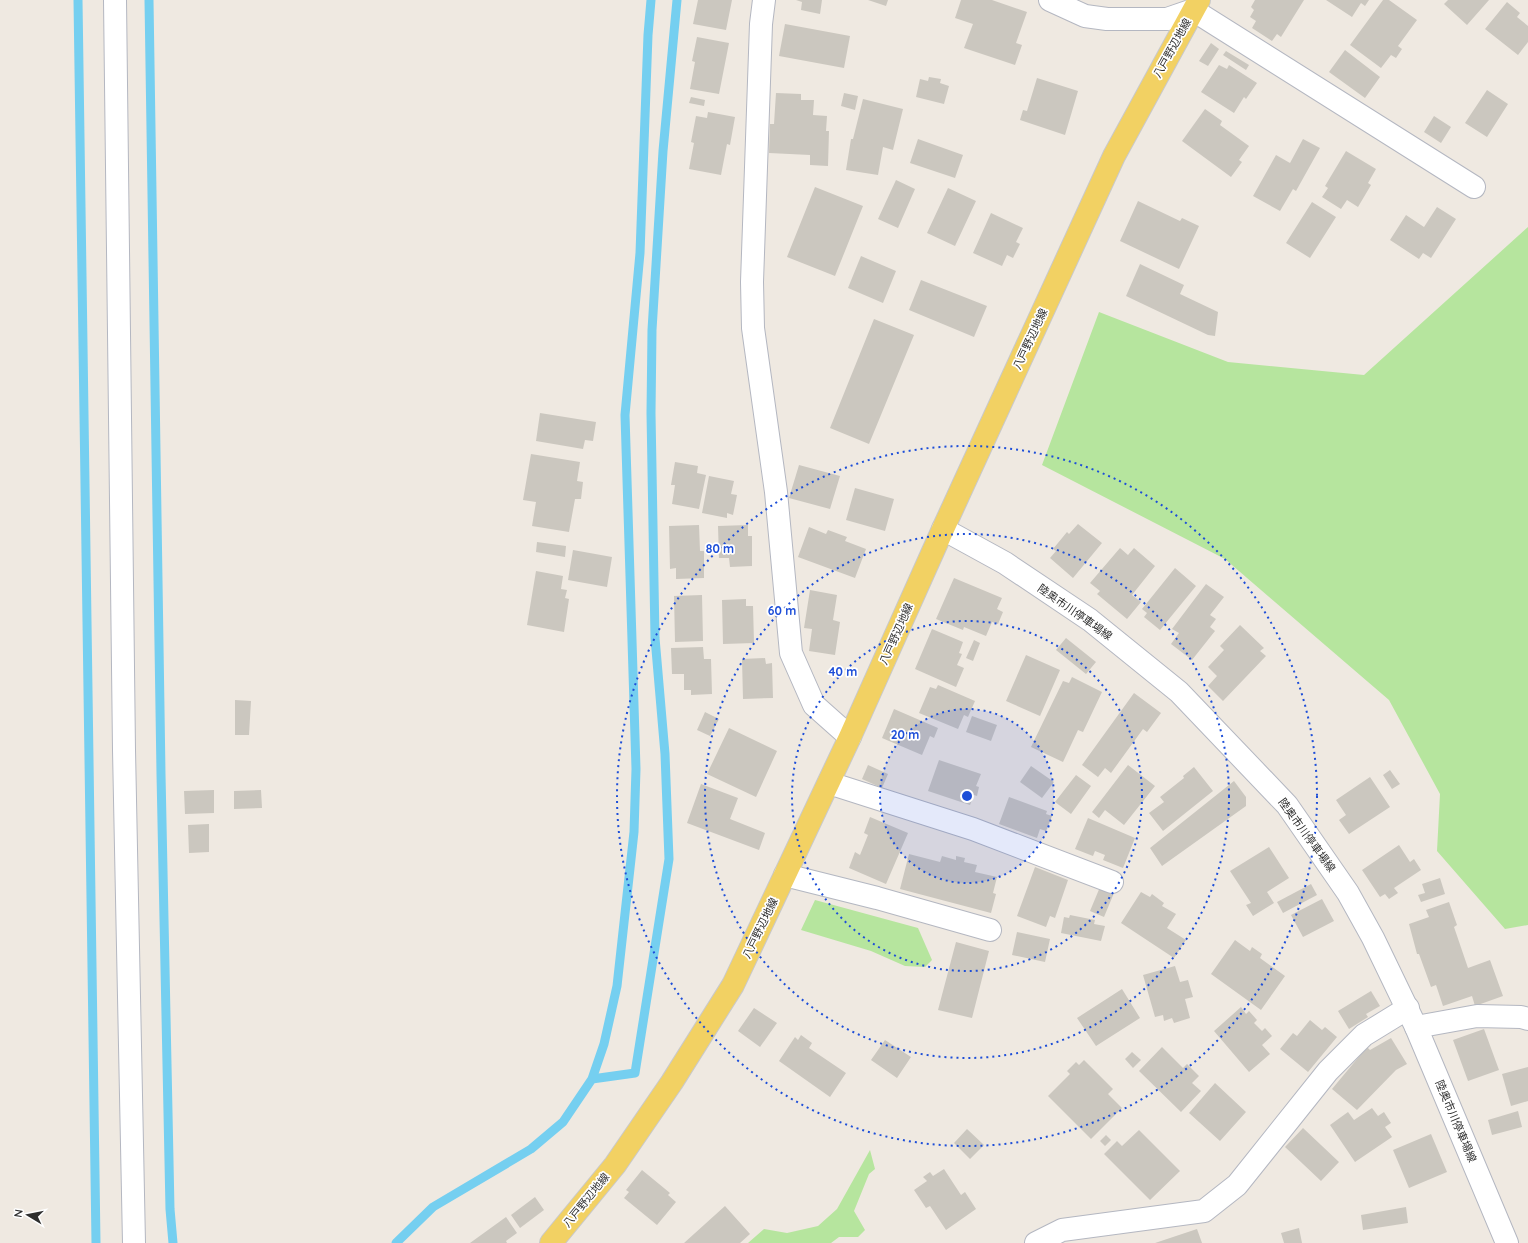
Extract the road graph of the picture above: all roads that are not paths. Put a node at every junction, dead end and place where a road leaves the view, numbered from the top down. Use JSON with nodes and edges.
{"nodes":[{"id":1,"x":115,"y":0,"type":"edge"},
{"id":2,"x":764,"y":0,"type":"edge"},
{"id":3,"x":1050,"y":0,"type":"edge"},
{"id":4,"x":1196,"y":5,"type":"edge"},
{"id":5,"x":1474,"y":187,"type":"dead end"},
{"id":6,"x":943,"y":529,"type":"junction"},
{"id":7,"x":850,"y":737,"type":"junction"},
{"id":8,"x":829,"y":783,"type":"junction"},
{"id":9,"x":785,"y":875,"type":"junction"},
{"id":10,"x":1112,"y":882,"type":"dead end"},
{"id":11,"x":990,"y":930,"type":"dead end"},
{"id":12,"x":1412,"y":1018,"type":"junction"},
{"id":13,"x":1528,"y":1019,"type":"edge"},
{"id":14,"x":134,"y":1243,"type":"edge"},
{"id":15,"x":551,"y":1243,"type":"edge"},
{"id":16,"x":1036,"y":1243,"type":"edge"},
{"id":17,"x":1507,"y":1243,"type":"edge"}],
"edges":[{"from":1,"to":14,"type":"street"},
{"from":2,"to":7,"type":"street"},
{"from":3,"to":4,"type":"street"},
{"from":4,"to":5,"type":"street"},
{"from":4,"to":6,"type":"main road","name":"八戸野辺地線"},
{"from":6,"to":7,"type":"main road","name":"八戸野辺地線"},
{"from":6,"to":12,"type":"street","name":"陸奥市川停車場線"},
{"from":7,"to":8,"type":"main road","name":"八戸野辺地線"},
{"from":8,"to":9,"type":"main road","name":"八戸野辺地線"},
{"from":8,"to":10,"type":"street"},
{"from":9,"to":11,"type":"street"},
{"from":9,"to":15,"type":"main road","name":"八戸野辺地線"},
{"from":12,"to":13,"type":"street"},
{"from":12,"to":16,"type":"street"},
{"from":12,"to":17,"type":"street","name":"陸奥市川停車場線"}]}
